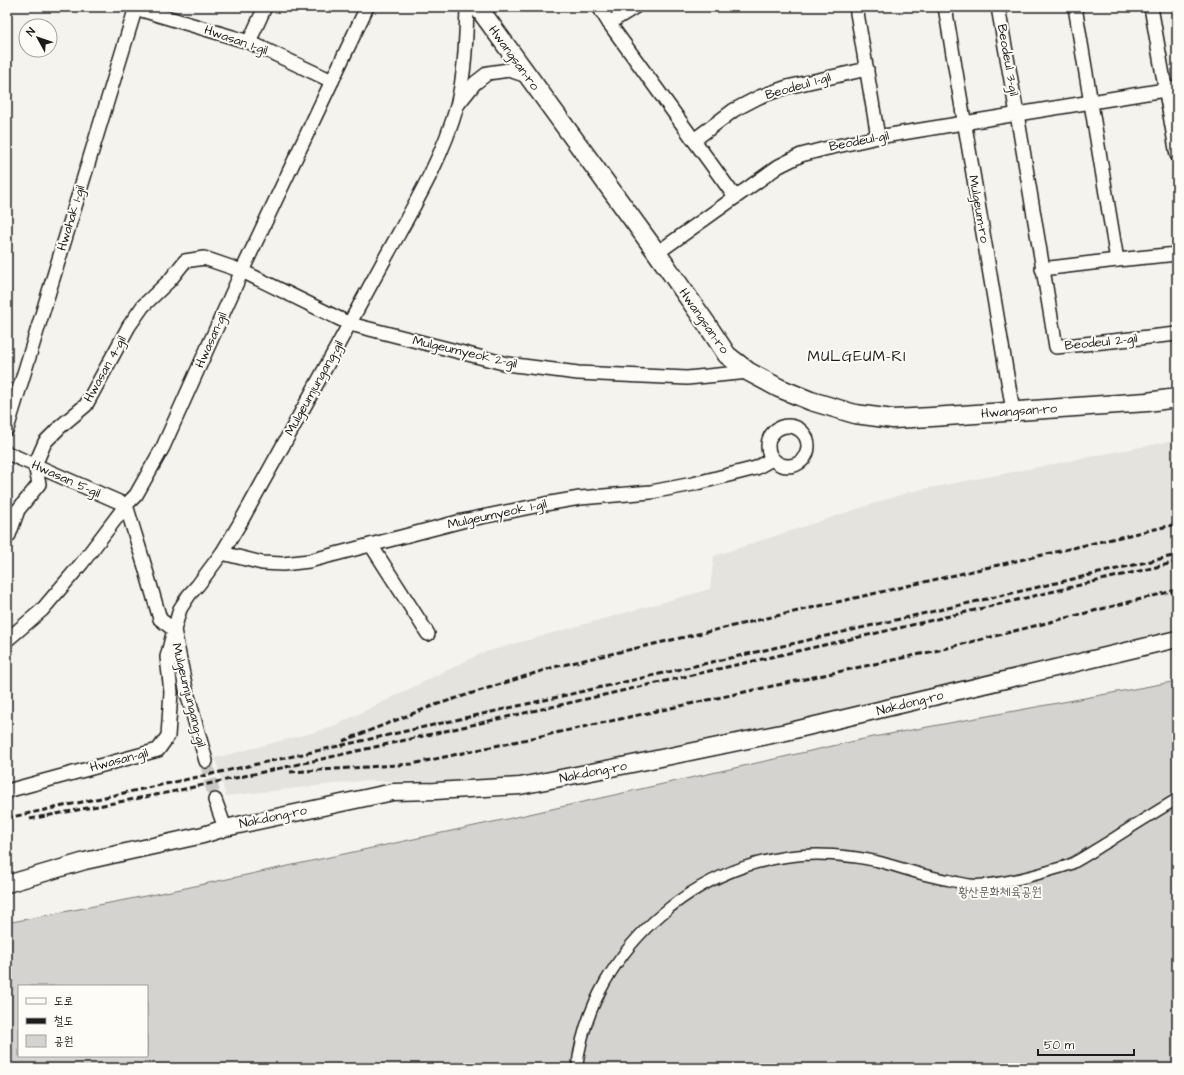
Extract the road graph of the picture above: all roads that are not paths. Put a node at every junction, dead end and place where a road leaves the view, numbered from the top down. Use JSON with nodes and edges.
{"nodes":[{"id":1,"x":265,"y":7,"type":"edge"},
{"id":2,"x":367,"y":7,"type":"edge"},
{"id":3,"x":467,"y":7,"type":"edge"},
{"id":4,"x":478,"y":7,"type":"edge"},
{"id":5,"x":599,"y":7,"type":"edge"},
{"id":6,"x":635,"y":7,"type":"edge"},
{"id":7,"x":856,"y":7,"type":"edge"},
{"id":8,"x":946,"y":7,"type":"edge"},
{"id":9,"x":998,"y":7,"type":"edge"},
{"id":10,"x":1075,"y":7,"type":"edge"},
{"id":11,"x":1151,"y":7,"type":"edge"},
{"id":12,"x":136,"y":8,"type":"edge"},
{"id":13,"x":608,"y":23,"type":"junction"},
{"id":14,"x":250,"y":42,"type":"junction"},
{"id":15,"x":867,"y":68,"type":"junction"},
{"id":16,"x":527,"y":76,"type":"junction"},
{"id":17,"x":332,"y":81,"type":"junction"},
{"id":18,"x":1171,"y":88,"type":"edge"},
{"id":19,"x":1091,"y":102,"type":"junction"},
{"id":20,"x":457,"y":106,"type":"junction"},
{"id":21,"x":1017,"y":114,"type":"junction"},
{"id":22,"x":965,"y":122,"type":"junction"},
{"id":23,"x":878,"y":137,"type":"junction"},
{"id":24,"x":694,"y":140,"type":"junction"},
{"id":25,"x":1177,"y":155,"type":"edge"},
{"id":26,"x":735,"y":197,"type":"junction"},
{"id":27,"x":656,"y":253,"type":"junction"},
{"id":28,"x":1177,"y":254,"type":"edge"},
{"id":29,"x":204,"y":258,"type":"joint"},
{"id":30,"x":1117,"y":260,"type":"junction"},
{"id":31,"x":1042,"y":269,"type":"junction"},
{"id":32,"x":242,"y":271,"type":"junction"},
{"id":33,"x":350,"y":324,"type":"junction"},
{"id":34,"x":1177,"y":334,"type":"edge"},
{"id":35,"x":749,"y":372,"type":"junction"},
{"id":36,"x":1177,"y":398,"type":"edge"},
{"id":37,"x":1014,"y":411,"type":"junction"},
{"id":38,"x":7,"y":429,"type":"edge"},
{"id":39,"x":7,"y":453,"type":"edge"},
{"id":40,"x":772,"y":459,"type":"dead end"},
{"id":41,"x":36,"y":465,"type":"junction"},
{"id":42,"x":126,"y":505,"type":"junction"},
{"id":43,"x":7,"y":537,"type":"edge"},
{"id":44,"x":371,"y":545,"type":"junction"},
{"id":45,"x":222,"y":553,"type":"junction"},
{"id":46,"x":174,"y":630,"type":"junction"},
{"id":47,"x":428,"y":634,"type":"dead end"},
{"id":48,"x":1177,"y":638,"type":"edge"},
{"id":49,"x":7,"y":640,"type":"edge"},
{"id":50,"x":206,"y":761,"type":"tunnel mouth"},
{"id":51,"x":7,"y":791,"type":"edge"},
{"id":52,"x":1177,"y":799,"type":"edge"},
{"id":53,"x":215,"y":800,"type":"tunnel mouth"},
{"id":54,"x":225,"y":828,"type":"junction"},
{"id":55,"x":7,"y":884,"type":"edge"},
{"id":56,"x":577,"y":1068,"type":"edge"}],
"edges":[{"from":1,"to":14,"type":"street"},
{"from":2,"to":17,"type":"street","name":"Hwasan-gil"},
{"from":3,"to":20,"type":"street","name":"Mulgeumjungang-gil"},
{"from":4,"to":16,"type":"main road","name":"Hwangsan-ro"},
{"from":5,"to":13,"type":"street"},
{"from":6,"to":13,"type":"street"},
{"from":7,"to":15,"type":"street"},
{"from":8,"to":22,"type":"street","name":"Mulgeum-ro"},
{"from":9,"to":21,"type":"street","name":"Beodeul 3-gil"},
{"from":10,"to":19,"type":"street"},
{"from":11,"to":18,"type":"street"},
{"from":12,"to":14,"type":"street","name":"Hwasan 1-gil"},
{"from":12,"to":38,"type":"street","name":"Hwahak 1-gil"},
{"from":13,"to":24,"type":"street"},
{"from":14,"to":17,"type":"street","name":"Hwasan 1-gil"},
{"from":15,"to":23,"type":"street"},
{"from":15,"to":24,"type":"street","name":"Beodeul 1-gil"},
{"from":16,"to":20,"type":"street"},
{"from":16,"to":27,"type":"main road","name":"Hwangsan-ro"},
{"from":17,"to":32,"type":"street","name":"Hwasan-gil"},
{"from":18,"to":19,"type":"street","name":"Beodeul-gil"},
{"from":18,"to":25,"type":"street"},
{"from":19,"to":21,"type":"street","name":"Beodeul-gil"},
{"from":19,"to":30,"type":"street"},
{"from":20,"to":33,"type":"street","name":"Mulgeumjungang-gil"},
{"from":21,"to":22,"type":"street","name":"Beodeul-gil"},
{"from":21,"to":31,"type":"street","name":"Beodeul 2-gil"},
{"from":22,"to":23,"type":"street","name":"Beodeul-gil"},
{"from":22,"to":37,"type":"street","name":"Mulgeum-ro"},
{"from":23,"to":26,"type":"street","name":"Beodeul-gil"},
{"from":24,"to":26,"type":"street"},
{"from":26,"to":27,"type":"street","name":"Beodeul-gil"},
{"from":27,"to":35,"type":"main road","name":"Hwangsan-ro"},
{"from":28,"to":30,"type":"street"},
{"from":29,"to":32,"type":"street","name":"Mulgeumyeok 2-gil"},
{"from":29,"to":41,"type":"street","name":"Hwasan 4-gil"},
{"from":30,"to":31,"type":"street"},
{"from":31,"to":34,"type":"street","name":"Beodeul 2-gil"},
{"from":32,"to":33,"type":"street","name":"Mulgeumyeok 2-gil"},
{"from":32,"to":42,"type":"street","name":"Hwasan-gil"},
{"from":33,"to":35,"type":"street","name":"Mulgeumyeok 2-gil"},
{"from":33,"to":45,"type":"street","name":"Mulgeumjungang-gil"},
{"from":35,"to":37,"type":"main road","name":"Hwangsan-ro"},
{"from":36,"to":37,"type":"main road","name":"Hwangsan-ro"},
{"from":39,"to":41,"type":"street","name":"Hwasan 5-gil"},
{"from":40,"to":44,"type":"street","name":"Mulgeumyeok 1-gil"},
{"from":41,"to":42,"type":"street","name":"Hwasan 5-gil"},
{"from":41,"to":43,"type":"street","name":"Hwasan 4-gil"},
{"from":42,"to":46,"type":"street"},
{"from":42,"to":49,"type":"street","name":"Hwasan-gil"},
{"from":44,"to":45,"type":"street","name":"Mulgeumyeok 1-gil"},
{"from":44,"to":47,"type":"street"},
{"from":45,"to":46,"type":"street","name":"Mulgeumjungang-gil"},
{"from":46,"to":50,"type":"street","name":"Mulgeumjungang-gil"},
{"from":46,"to":51,"type":"street","name":"Hwasan-gil"},
{"from":48,"to":54,"type":"street","name":"Nakdong-ro"},
{"from":52,"to":56,"type":"street"},
{"from":53,"to":54,"type":"street"},
{"from":54,"to":55,"type":"street","name":"Nakdong-ro"}]}
